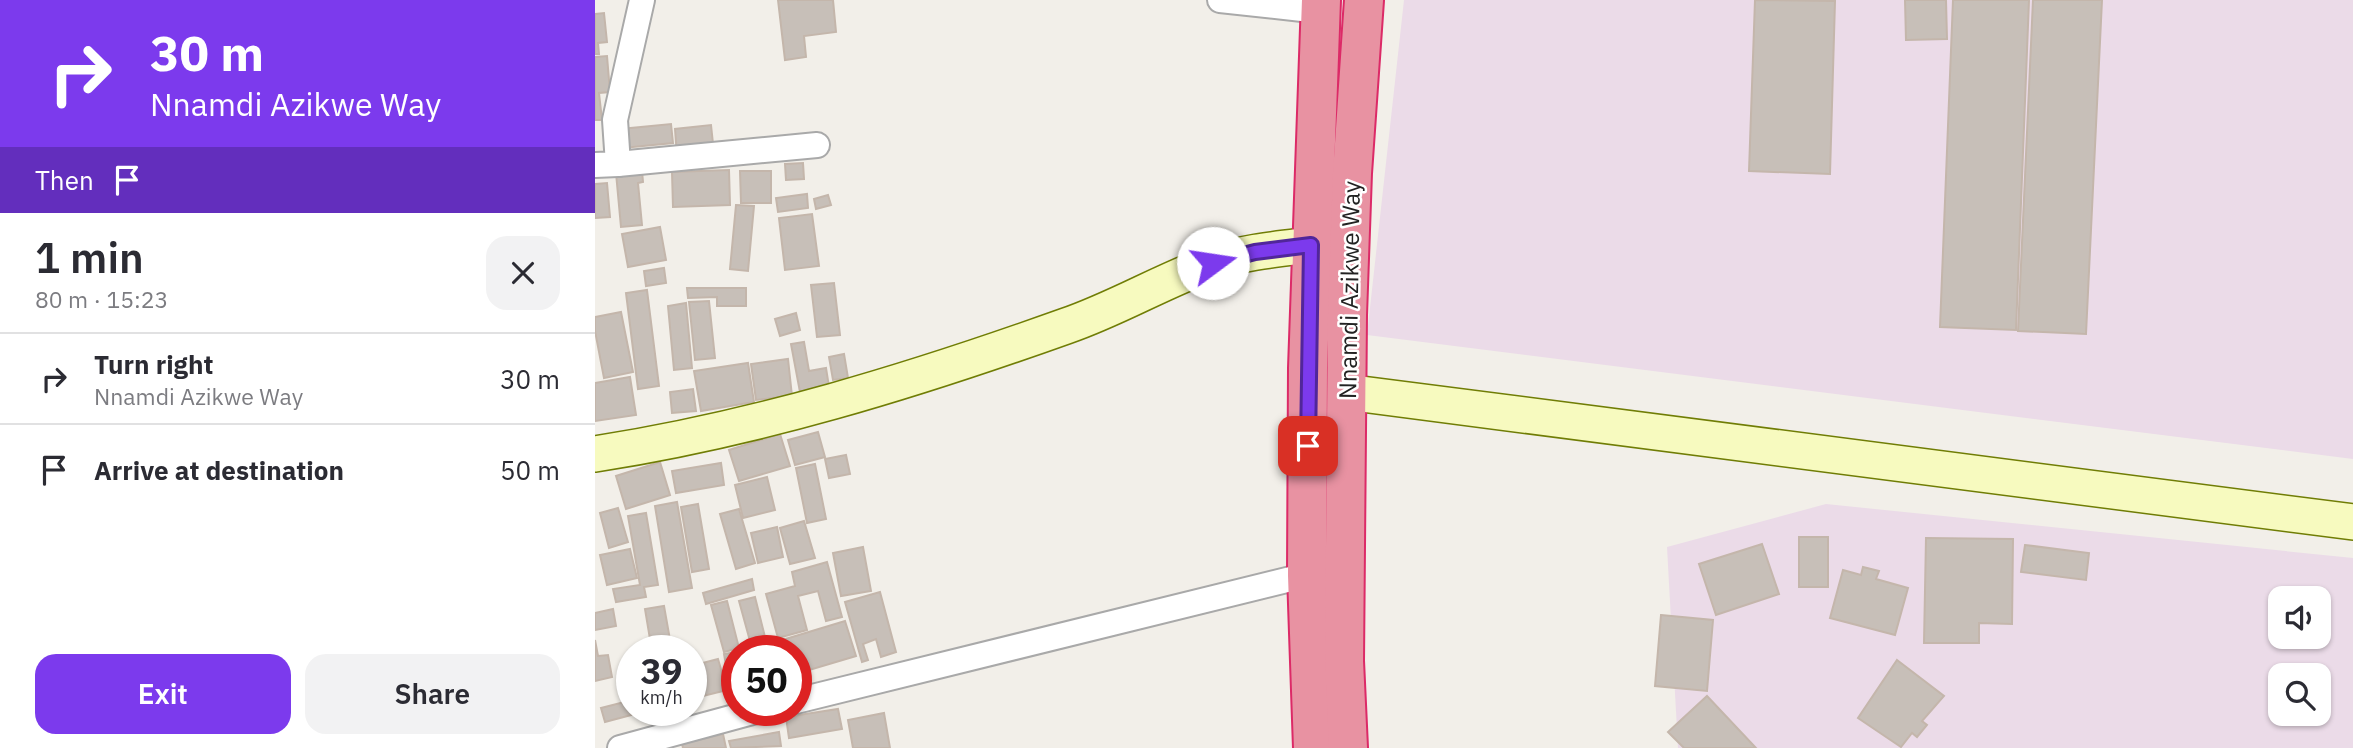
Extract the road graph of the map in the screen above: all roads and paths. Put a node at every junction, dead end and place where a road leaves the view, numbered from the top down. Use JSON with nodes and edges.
{"nodes":[{"id":1,"x":642,"y":0,"type":"edge"},
{"id":2,"x":1220,"y":0,"type":"edge"},
{"id":3,"x":1364,"y":0,"type":"edge"},
{"id":4,"x":1321,"y":6,"type":"edge"},
{"id":5,"x":817,"y":145,"type":"dead end"},
{"id":6,"x":607,"y":165,"type":"edge"},
{"id":7,"x":1311,"y":245,"type":"junction"},
{"id":8,"x":1346,"y":392,"type":"junction"},
{"id":9,"x":595,"y":454,"type":"edge"},
{"id":10,"x":2353,"y":522,"type":"edge"},
{"id":11,"x":1307,"y":575,"type":"junction"},
{"id":12,"x":812,"y":697,"type":"edge"},
{"id":13,"x":721,"y":721,"type":"edge"},
{"id":14,"x":620,"y":748,"type":"edge"},
{"id":15,"x":1313,"y":748,"type":"edge"},
{"id":16,"x":1348,"y":748,"type":"edge"}],
"edges":[{"from":1,"to":6,"type":"street"},
{"from":2,"to":4,"type":"street"},
{"from":3,"to":8,"type":"highway","name":"Nnamdi Azikwe Way"},
{"from":4,"to":7,"type":"highway","name":"Nnamdi Azikwe Way"},
{"from":5,"to":6,"type":"street"},
{"from":7,"to":9,"type":"street"},
{"from":7,"to":11,"type":"highway","name":"Nnamdi Azikwe Way"},
{"from":8,"to":10,"type":"street"},
{"from":8,"to":16,"type":"highway","name":"Nnamdi Azikwe Way"},
{"from":11,"to":12,"type":"street"},
{"from":11,"to":15,"type":"highway","name":"Nnamdi Azikwe Way"},
{"from":13,"to":14,"type":"street"}]}
